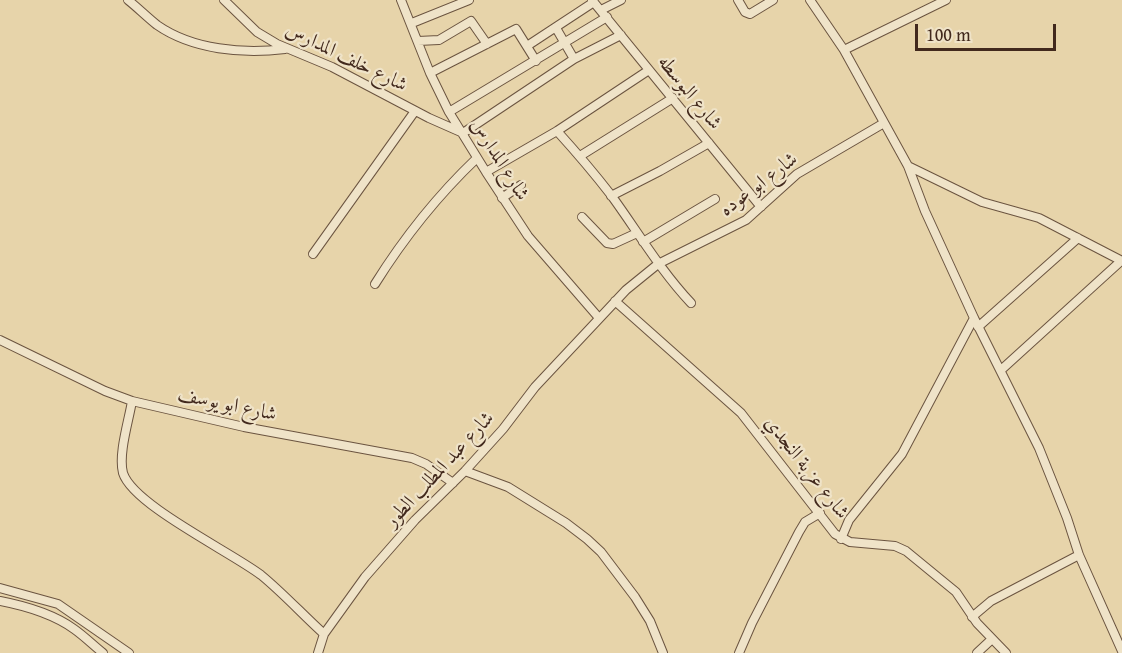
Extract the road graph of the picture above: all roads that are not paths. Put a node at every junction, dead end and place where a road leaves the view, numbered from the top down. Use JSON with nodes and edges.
{"nodes":[{"id":1,"x":128,"y":0,"type":"edge"},
{"id":2,"x":224,"y":0,"type":"edge"},
{"id":3,"x":401,"y":0,"type":"edge"},
{"id":4,"x":469,"y":0,"type":"edge"},
{"id":5,"x":621,"y":0,"type":"edge"},
{"id":6,"x":738,"y":0,"type":"edge"},
{"id":7,"x":773,"y":0,"type":"edge"},
{"id":8,"x":810,"y":0,"type":"edge"},
{"id":9,"x":946,"y":0,"type":"edge"},
{"id":10,"x":593,"y":1,"type":"edge"},
{"id":11,"x":604,"y":13,"type":"junction"},
{"id":12,"x":412,"y":23,"type":"junction"},
{"id":13,"x":556,"y":28,"type":"junction"},
{"id":14,"x":621,"y":35,"type":"junction"},
{"id":15,"x":418,"y":41,"type":"junction"},
{"id":16,"x":564,"y":42,"type":"junction"},
{"id":17,"x":487,"y":44,"type":"junction"},
{"id":18,"x":527,"y":46,"type":"junction"},
{"id":19,"x":288,"y":49,"type":"junction"},
{"id":20,"x":844,"y":50,"type":"junction"},
{"id":21,"x":574,"y":59,"type":"junction"},
{"id":22,"x":536,"y":60,"type":"junction"},
{"id":23,"x":649,"y":70,"type":"junction"},
{"id":24,"x":430,"y":73,"type":"junction"},
{"id":25,"x":673,"y":98,"type":"junction"},
{"id":26,"x":415,"y":111,"type":"junction"},
{"id":27,"x":449,"y":111,"type":"junction"},
{"id":28,"x":884,"y":123,"type":"junction"},
{"id":29,"x":557,"y":131,"type":"junction"},
{"id":30,"x":463,"y":133,"type":"junction"},
{"id":31,"x":709,"y":143,"type":"junction"},
{"id":32,"x":580,"y":156,"type":"junction"},
{"id":33,"x":477,"y":158,"type":"junction"},
{"id":34,"x":908,"y":166,"type":"junction"},
{"id":35,"x":486,"y":172,"type":"junction"},
{"id":36,"x":521,"y":185,"type":"dead end"},
{"id":37,"x":611,"y":196,"type":"junction"},
{"id":38,"x":502,"y":198,"type":"junction"},
{"id":39,"x":715,"y":199,"type":"dead end"},
{"id":40,"x":760,"y":207,"type":"junction"},
{"id":41,"x":582,"y":217,"type":"dead end"},
{"id":42,"x":637,"y":232,"type":"junction"},
{"id":43,"x":1078,"y":238,"type":"junction"},
{"id":44,"x":643,"y":242,"type":"junction"},
{"id":45,"x":313,"y":254,"type":"dead end"},
{"id":46,"x":1121,"y":261,"type":"edge"},
{"id":47,"x":658,"y":264,"type":"junction"},
{"id":48,"x":375,"y":284,"type":"dead end"},
{"id":49,"x":615,"y":301,"type":"junction"},
{"id":50,"x":691,"y":303,"type":"dead end"},
{"id":51,"x":598,"y":318,"type":"junction"},
{"id":52,"x":976,"y":322,"type":"junction"},
{"id":53,"x":0,"y":340,"type":"edge"},
{"id":54,"x":1001,"y":370,"type":"junction"},
{"id":55,"x":132,"y":401,"type":"junction"},
{"id":56,"x":465,"y":471,"type":"junction"},
{"id":57,"x":453,"y":483,"type":"junction"},
{"id":58,"x":820,"y":513,"type":"junction"},
{"id":59,"x":841,"y":538,"type":"junction"},
{"id":60,"x":1079,"y":555,"type":"junction"},
{"id":61,"x":0,"y":588,"type":"edge"},
{"id":62,"x":0,"y":601,"type":"edge"},
{"id":63,"x":972,"y":617,"type":"junction"},
{"id":64,"x":324,"y":634,"type":"junction"},
{"id":65,"x":992,"y":639,"type":"junction"},
{"id":66,"x":1122,"y":651,"type":"edge"},
{"id":67,"x":103,"y":653,"type":"edge"},
{"id":68,"x":129,"y":653,"type":"edge"},
{"id":69,"x":318,"y":653,"type":"edge"},
{"id":70,"x":663,"y":653,"type":"edge"},
{"id":71,"x":739,"y":653,"type":"edge"},
{"id":72,"x":977,"y":653,"type":"edge"},
{"id":73,"x":1006,"y":653,"type":"edge"}],
"edges":[{"from":1,"to":19,"type":"street"},
{"from":2,"to":19,"type":"street","name":"شارع خلف المدارس"},
{"from":3,"to":12,"type":"street","name":"شارع المدارس"},
{"from":4,"to":12,"type":"street"},
{"from":5,"to":11,"type":"street"},
{"from":6,"to":7,"type":"street"},
{"from":8,"to":20,"type":"street"},
{"from":9,"to":20,"type":"street"},
{"from":10,"to":11,"type":"street","name":"شارع البوسطه"},
{"from":10,"to":13,"type":"street"},
{"from":11,"to":14,"type":"street","name":"شارع البوسطه"},
{"from":11,"to":16,"type":"street"},
{"from":12,"to":15,"type":"street","name":"شارع المدارس"},
{"from":13,"to":16,"type":"street"},
{"from":13,"to":18,"type":"street"},
{"from":14,"to":21,"type":"street"},
{"from":14,"to":23,"type":"street","name":"شارع البوسطه"},
{"from":15,"to":17,"type":"street"},
{"from":15,"to":24,"type":"street","name":"شارع المدارس"},
{"from":16,"to":21,"type":"street"},
{"from":16,"to":22,"type":"street"},
{"from":17,"to":18,"type":"street"},
{"from":17,"to":24,"type":"street"},
{"from":18,"to":22,"type":"street"},
{"from":19,"to":26,"type":"street","name":"شارع خلف المدارس"},
{"from":20,"to":28,"type":"street"},
{"from":21,"to":30,"type":"street"},
{"from":22,"to":27,"type":"street"},
{"from":23,"to":25,"type":"street","name":"شارع البوسطه"},
{"from":23,"to":29,"type":"street"},
{"from":24,"to":27,"type":"street","name":"شارع المدارس"},
{"from":25,"to":31,"type":"street","name":"شارع البوسطه"},
{"from":25,"to":32,"type":"street"},
{"from":26,"to":30,"type":"street","name":"شارع خلف المدارس"},
{"from":26,"to":45,"type":"street"},
{"from":27,"to":30,"type":"street","name":"شارع المدارس"},
{"from":28,"to":34,"type":"street"},
{"from":28,"to":40,"type":"street","name":"شارع ابو عوده"},
{"from":29,"to":32,"type":"street"},
{"from":29,"to":35,"type":"street"},
{"from":30,"to":33,"type":"street","name":"شارع المدارس"},
{"from":31,"to":37,"type":"street"},
{"from":31,"to":40,"type":"street","name":"شارع البوسطه"},
{"from":32,"to":37,"type":"street"},
{"from":33,"to":35,"type":"street","name":"شارع المدارس"},
{"from":33,"to":48,"type":"street"},
{"from":34,"to":43,"type":"street"},
{"from":34,"to":52,"type":"street"},
{"from":35,"to":38,"type":"street","name":"شارع المدارس"},
{"from":36,"to":38,"type":"street"},
{"from":37,"to":42,"type":"street"},
{"from":38,"to":51,"type":"street","name":"شارع المدارس"},
{"from":39,"to":44,"type":"street"},
{"from":40,"to":47,"type":"street","name":"شارع ابو عوده"},
{"from":41,"to":42,"type":"street"},
{"from":42,"to":44,"type":"street"},
{"from":43,"to":46,"type":"street"},
{"from":43,"to":52,"type":"street"},
{"from":44,"to":47,"type":"street"},
{"from":46,"to":54,"type":"street"},
{"from":47,"to":49,"type":"street","name":"شارع ابو عوده"},
{"from":47,"to":50,"type":"street"},
{"from":49,"to":51,"type":"street","name":"شارع ابو عوده"},
{"from":49,"to":58,"type":"street","name":"شارع عزبة النجدي"},
{"from":51,"to":56,"type":"street","name":"شارع عبد المطلب الطور"},
{"from":52,"to":54,"type":"street"},
{"from":52,"to":59,"type":"street"},
{"from":53,"to":55,"type":"street","name":"شارع ابو يوسف"},
{"from":54,"to":60,"type":"street"},
{"from":55,"to":57,"type":"street","name":"شارع ابو يوسف"},
{"from":55,"to":64,"type":"street"},
{"from":56,"to":57,"type":"street","name":"شارع عبد المطلب الطور"},
{"from":56,"to":70,"type":"street"},
{"from":57,"to":64,"type":"street","name":"شارع عبد المطلب الطور"},
{"from":58,"to":59,"type":"street","name":"شارع عزبة النجدي"},
{"from":58,"to":71,"type":"street"},
{"from":59,"to":63,"type":"street","name":"شارع عزبة النجدي"},
{"from":60,"to":63,"type":"street"},
{"from":60,"to":66,"type":"street"},
{"from":61,"to":68,"type":"street"},
{"from":62,"to":67,"type":"street"},
{"from":63,"to":65,"type":"street","name":"شارع عزبة النجدي"},
{"from":64,"to":69,"type":"street","name":"شارع عبد المطلب الطور"},
{"from":65,"to":72,"type":"street"},
{"from":65,"to":73,"type":"street","name":"شارع عزبة النجدي"}]}
